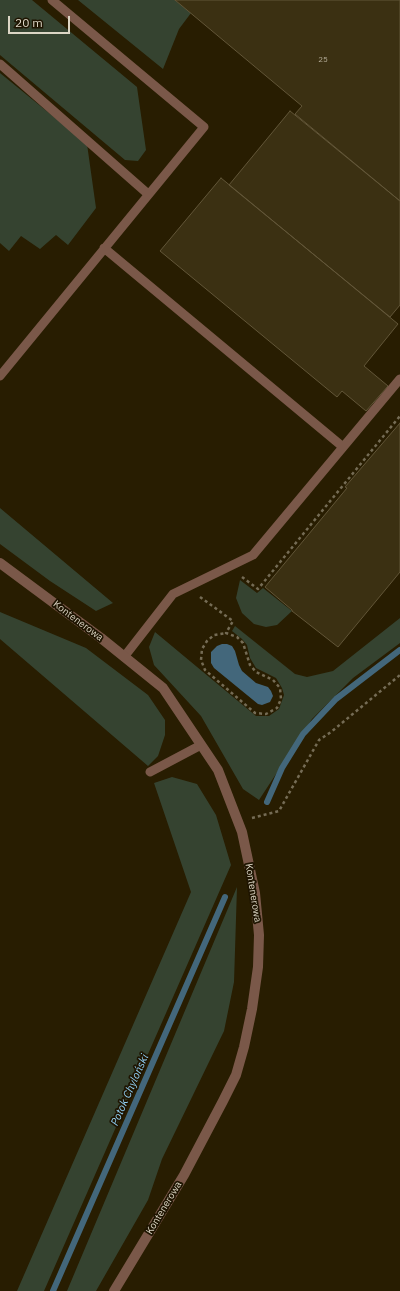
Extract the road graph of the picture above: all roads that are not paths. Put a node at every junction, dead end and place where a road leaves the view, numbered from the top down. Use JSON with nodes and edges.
{"nodes":[{"id":1,"x":52,"y":0,"type":"edge"},
{"id":2,"x":0,"y":64,"type":"edge"},
{"id":3,"x":148,"y":194,"type":"junction"},
{"id":4,"x":104,"y":248,"type":"junction"},
{"id":5,"x":0,"y":376,"type":"edge"},
{"id":6,"x":400,"y":379,"type":"edge"},
{"id":7,"x":343,"y":448,"type":"junction"},
{"id":8,"x":0,"y":563,"type":"edge"},
{"id":9,"x":124,"y":657,"type":"junction"},
{"id":10,"x":201,"y":745,"type":"junction"},
{"id":11,"x":150,"y":772,"type":"dead end"},
{"id":12,"x":114,"y":1291,"type":"edge"}],
"edges":[{"from":1,"to":3,"type":"lane"},
{"from":2,"to":3,"type":"lane"},
{"from":3,"to":4,"type":"lane"},
{"from":4,"to":5,"type":"lane"},
{"from":4,"to":7,"type":"lane"},
{"from":6,"to":7,"type":"lane"},
{"from":7,"to":9,"type":"lane"},
{"from":8,"to":9,"type":"street","name":"Kontenerowa"},
{"from":9,"to":10,"type":"street","name":"Kontenerowa"},
{"from":10,"to":11,"type":"lane"},
{"from":10,"to":12,"type":"street","name":"Kontenerowa"}]}
